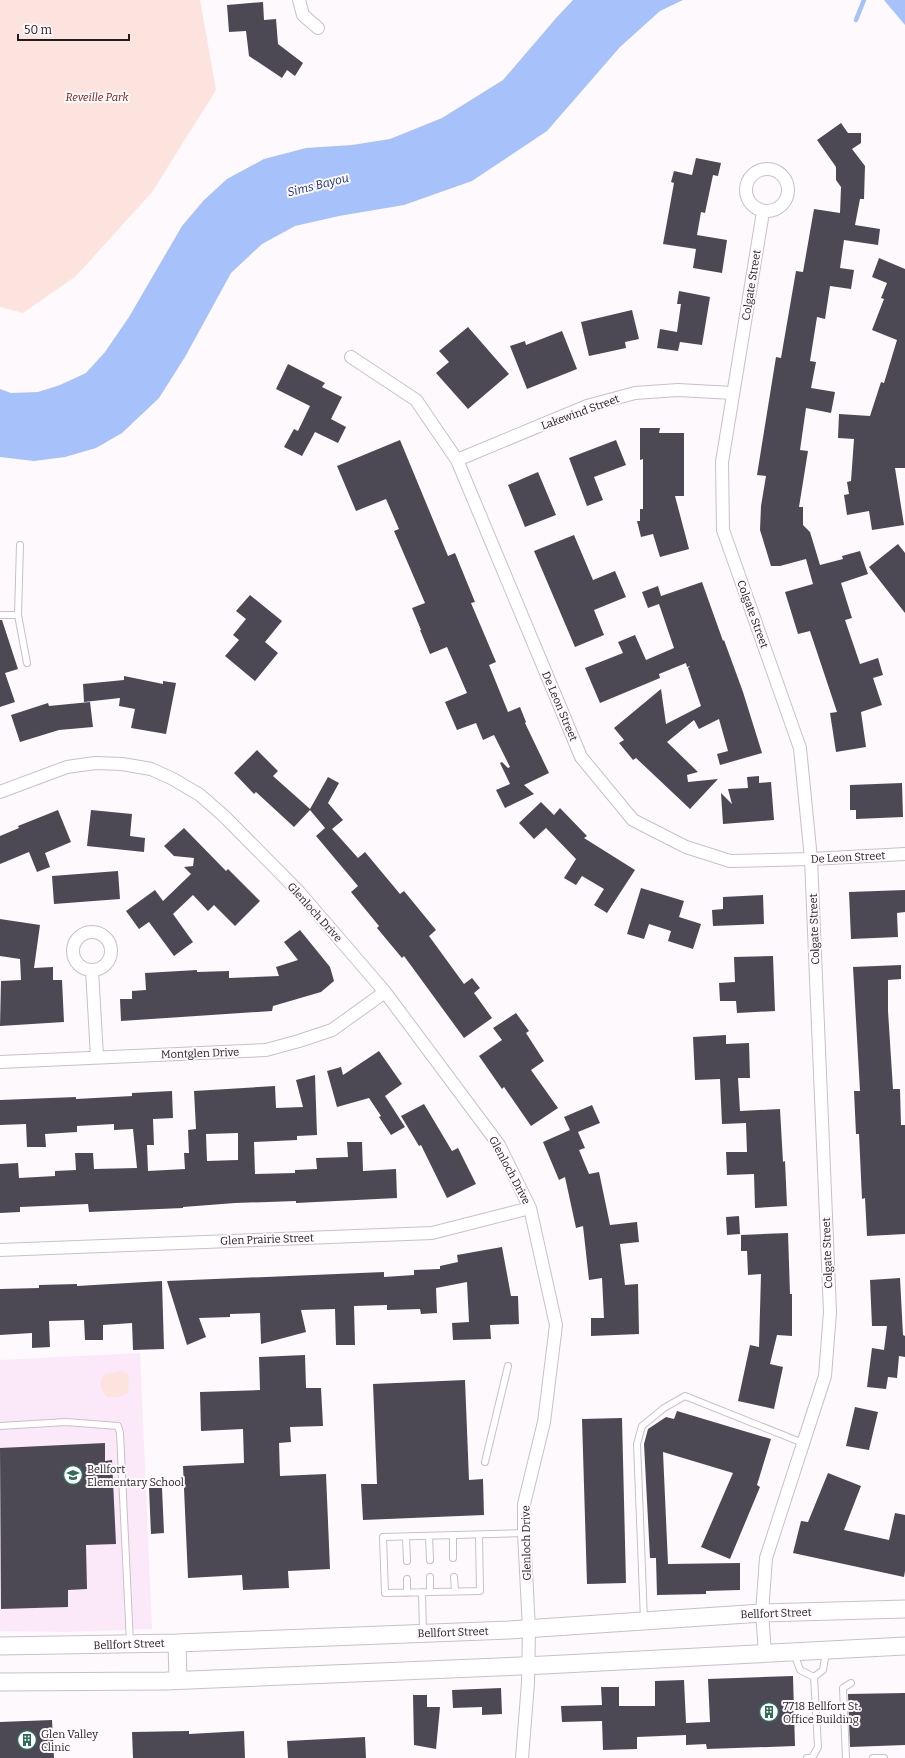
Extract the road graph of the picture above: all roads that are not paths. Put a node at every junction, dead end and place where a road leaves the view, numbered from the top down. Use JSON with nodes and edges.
{"nodes":[{"id":1,"x":299,"y":0,"type":"edge"},
{"id":2,"x":318,"y":28,"type":"dead end"},
{"id":3,"x":763,"y":212,"type":"dead end"},
{"id":4,"x":351,"y":357,"type":"dead end"},
{"id":5,"x":733,"y":393,"type":"junction"},
{"id":6,"x":457,"y":460,"type":"junction"},
{"id":7,"x":20,"y":545,"type":"dead end"},
{"id":8,"x":0,"y":615,"type":"edge"},
{"id":9,"x":18,"y":615,"type":"junction"},
{"id":10,"x":27,"y":663,"type":"dead end"},
{"id":11,"x":0,"y":792,"type":"edge"},
{"id":12,"x":905,"y":854,"type":"edge"},
{"id":13,"x":811,"y":859,"type":"junction"},
{"id":14,"x":92,"y":970,"type":"dead end"},
{"id":15,"x":385,"y":992,"type":"junction"},
{"id":16,"x":97,"y":1057,"type":"junction"},
{"id":17,"x":0,"y":1062,"type":"edge"},
{"id":18,"x":530,"y":1208,"type":"junction"},
{"id":19,"x":0,"y":1250,"type":"edge"},
{"id":20,"x":508,"y":1366,"type":"dead end"},
{"id":21,"x":0,"y":1426,"type":"edge"},
{"id":22,"x":804,"y":1443,"type":"junction"},
{"id":23,"x":485,"y":1462,"type":"dead end"},
{"id":24,"x":524,"y":1533,"type":"junction"},
{"id":25,"x":453,"y":1535,"type":"junction"},
{"id":26,"x":478,"y":1535,"type":"junction"},
{"id":27,"x":429,"y":1536,"type":"junction"},
{"id":28,"x":406,"y":1537,"type":"junction"},
{"id":29,"x":453,"y":1558,"type":"dead end"},
{"id":30,"x":430,"y":1560,"type":"dead end"},
{"id":31,"x":406,"y":1561,"type":"dead end"},
{"id":32,"x":430,"y":1577,"type":"dead end"},
{"id":33,"x":454,"y":1577,"type":"dead end"},
{"id":34,"x":407,"y":1579,"type":"dead end"},
{"id":35,"x":455,"y":1591,"type":"junction"},
{"id":36,"x":422,"y":1592,"type":"junction"},
{"id":37,"x":430,"y":1592,"type":"junction"},
{"id":38,"x":407,"y":1593,"type":"junction"},
{"id":39,"x":905,"y":1610,"type":"edge"},
{"id":40,"x":762,"y":1613,"type":"junction"},
{"id":41,"x":644,"y":1621,"type":"junction"},
{"id":42,"x":529,"y":1629,"type":"junction"},
{"id":43,"x":423,"y":1633,"type":"junction"},
{"id":44,"x":177,"y":1643,"type":"junction"},
{"id":45,"x":130,"y":1644,"type":"junction"},
{"id":46,"x":0,"y":1646,"type":"edge"},
{"id":47,"x":905,"y":1646,"type":"edge"},
{"id":48,"x":827,"y":1650,"type":"junction"},
{"id":49,"x":793,"y":1652,"type":"junction"},
{"id":50,"x":765,"y":1653,"type":"junction"},
{"id":51,"x":528,"y":1666,"type":"junction"},
{"id":52,"x":814,"y":1677,"type":"junction"},
{"id":53,"x":178,"y":1680,"type":"junction"},
{"id":54,"x":0,"y":1682,"type":"edge"},
{"id":55,"x":851,"y":1683,"type":"dead end"},
{"id":56,"x":522,"y":1758,"type":"edge"},
{"id":57,"x":808,"y":1758,"type":"edge"},
{"id":58,"x":846,"y":1758,"type":"edge"},
{"id":59,"x":873,"y":1758,"type":"edge"},
{"id":60,"x":884,"y":1758,"type":"edge"}],
"edges":[{"from":1,"to":2,"type":"street"},
{"from":3,"to":5,"type":"street","name":"Colgate Street"},
{"from":4,"to":6,"type":"street","name":"De Leon Street"},
{"from":5,"to":6,"type":"street","name":"Lakewind Street"},
{"from":5,"to":13,"type":"street","name":"Colgate Street"},
{"from":6,"to":13,"type":"street","name":"De Leon Street"},
{"from":7,"to":9,"type":"lane"},
{"from":8,"to":9,"type":"lane"},
{"from":9,"to":10,"type":"lane"},
{"from":11,"to":15,"type":"street","name":"Glenloch Drive"},
{"from":12,"to":13,"type":"street","name":"De Leon Street"},
{"from":13,"to":22,"type":"street","name":"Colgate Street"},
{"from":14,"to":16,"type":"street"},
{"from":15,"to":16,"type":"street","name":"Montglen Drive"},
{"from":15,"to":18,"type":"street","name":"Glenloch Drive"},
{"from":16,"to":17,"type":"street","name":"Montglen Drive"},
{"from":18,"to":19,"type":"street","name":"Glen Prairie Street"},
{"from":18,"to":24,"type":"street","name":"Glenloch Drive"},
{"from":20,"to":23,"type":"lane"},
{"from":21,"to":45,"type":"lane"},
{"from":22,"to":40,"type":"street","name":"Colgate Street"},
{"from":22,"to":41,"type":"lane"},
{"from":24,"to":26,"type":"lane"},
{"from":24,"to":42,"type":"street","name":"Glenloch Drive"},
{"from":25,"to":26,"type":"lane"},
{"from":25,"to":27,"type":"lane"},
{"from":25,"to":29,"type":"lane"},
{"from":26,"to":35,"type":"lane"},
{"from":27,"to":28,"type":"lane"},
{"from":27,"to":30,"type":"lane"},
{"from":28,"to":31,"type":"lane"},
{"from":28,"to":38,"type":"lane"},
{"from":32,"to":37,"type":"lane"},
{"from":33,"to":35,"type":"lane"},
{"from":34,"to":38,"type":"lane"},
{"from":35,"to":37,"type":"lane"},
{"from":36,"to":37,"type":"lane"},
{"from":36,"to":38,"type":"lane"},
{"from":36,"to":43,"type":"lane"},
{"from":39,"to":40,"type":"main road","name":"Bellfort Street"},
{"from":40,"to":41,"type":"main road","name":"Bellfort Street"},
{"from":40,"to":50,"type":"street","name":"Colgate Street"},
{"from":41,"to":42,"type":"main road","name":"Bellfort Street"},
{"from":42,"to":43,"type":"main road","name":"Bellfort Street"},
{"from":42,"to":51,"type":"street","name":"Glenloch Drive"},
{"from":43,"to":44,"type":"main road","name":"Bellfort Street"},
{"from":44,"to":45,"type":"main road","name":"Bellfort Street"},
{"from":44,"to":53,"type":"main road"},
{"from":45,"to":46,"type":"main road","name":"Bellfort Street"},
{"from":47,"to":48,"type":"main road"},
{"from":48,"to":49,"type":"main road"},
{"from":48,"to":52,"type":"lane"},
{"from":49,"to":50,"type":"main road"},
{"from":49,"to":52,"type":"lane"},
{"from":50,"to":51,"type":"main road"},
{"from":51,"to":53,"type":"main road"},
{"from":51,"to":56,"type":"street","name":"Glenloch Drive"},
{"from":52,"to":57,"type":"lane"},
{"from":53,"to":54,"type":"main road"},
{"from":55,"to":58,"type":"lane"},
{"from":59,"to":60,"type":"lane"}]}
